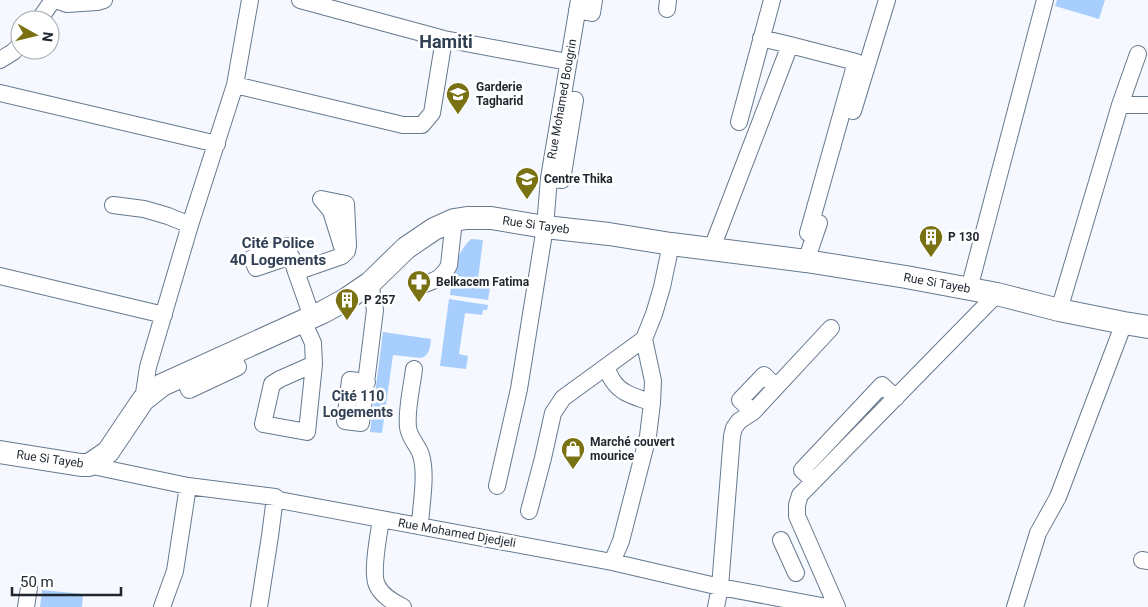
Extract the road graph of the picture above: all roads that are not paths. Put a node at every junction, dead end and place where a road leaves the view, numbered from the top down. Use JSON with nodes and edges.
{"nodes":[{"id":1,"x":54,"y":0,"type":"edge"},
{"id":2,"x":104,"y":0,"type":"edge"},
{"id":3,"x":250,"y":0,"type":"edge"},
{"id":4,"x":300,"y":0,"type":"edge"},
{"id":5,"x":594,"y":0,"type":"edge"},
{"id":6,"x":772,"y":0,"type":"edge"},
{"id":7,"x":887,"y":0,"type":"edge"},
{"id":8,"x":1045,"y":0,"type":"edge"},
{"id":9,"x":578,"y":5,"type":"edge"},
{"id":10,"x":760,"y":38,"type":"junction"},
{"id":11,"x":444,"y":39,"type":"junction"},
{"id":12,"x":571,"y":45,"type":"junction"},
{"id":13,"x":790,"y":45,"type":"junction"},
{"id":14,"x":1138,"y":54,"type":"dead end"},
{"id":15,"x":568,"y":62,"type":"junction"},
{"id":16,"x":235,"y":85,"type":"junction"},
{"id":17,"x":563,"y":92,"type":"junction"},
{"id":18,"x":0,"y":93,"type":"edge"},
{"id":19,"x":1120,"y":105,"type":"junction"},
{"id":20,"x":1148,"y":105,"type":"edge"},
{"id":21,"x":738,"y":122,"type":"dead end"},
{"id":22,"x":217,"y":144,"type":"junction"},
{"id":23,"x":113,"y":205,"type":"dead end"},
{"id":24,"x":454,"y":220,"type":"junction"},
{"id":25,"x":190,"y":225,"type":"junction"},
{"id":26,"x":545,"y":227,"type":"junction"},
{"id":27,"x":808,"y":232,"type":"dead end"},
{"id":28,"x":671,"y":244,"type":"junction"},
{"id":29,"x":712,"y":248,"type":"junction"},
{"id":30,"x":344,"y":253,"type":"dead end"},
{"id":31,"x":291,"y":256,"type":"dead end"},
{"id":32,"x":806,"y":261,"type":"junction"},
{"id":33,"x":296,"y":272,"type":"junction"},
{"id":34,"x":0,"y":276,"type":"edge"},
{"id":35,"x":370,"y":283,"type":"junction"},
{"id":36,"x":419,"y":286,"type":"dead end"},
{"id":37,"x":969,"y":289,"type":"junction"},
{"id":38,"x":997,"y":294,"type":"junction"},
{"id":39,"x":1059,"y":310,"type":"junction"},
{"id":40,"x":164,"y":315,"type":"junction"},
{"id":41,"x":307,"y":319,"type":"junction"},
{"id":42,"x":1124,"y":324,"type":"junction"},
{"id":43,"x":1148,"y":325,"type":"edge"},
{"id":44,"x":831,"y":328,"type":"dead end"},
{"id":45,"x":644,"y":339,"type":"junction"},
{"id":46,"x":314,"y":364,"type":"dead end"},
{"id":47,"x":606,"y":367,"type":"junction"},
{"id":48,"x":414,"y":368,"type":"dead end"},
{"id":49,"x":367,"y":382,"type":"dead end"},
{"id":50,"x":143,"y":400,"type":"junction"},
{"id":51,"x":652,"y":403,"type":"junction"},
{"id":52,"x":0,"y":452,"type":"edge"},
{"id":53,"x":88,"y":465,"type":"junction"},
{"id":54,"x":188,"y":486,"type":"junction"},
{"id":55,"x":497,"y":486,"type":"dead end"},
{"id":56,"x":275,"y":497,"type":"junction"},
{"id":57,"x":529,"y":511,"type":"dead end"},
{"id":58,"x":381,"y":519,"type":"junction"},
{"id":59,"x":420,"y":525,"type":"junction"},
{"id":60,"x":781,"y":540,"type":"dead end"},
{"id":61,"x":810,"y":546,"type":"junction"},
{"id":62,"x":788,"y":556,"type":"junction"},
{"id":63,"x":612,"y":562,"type":"junction"},
{"id":64,"x":796,"y":573,"type":"dead end"},
{"id":65,"x":720,"y":587,"type":"junction"},
{"id":66,"x":29,"y":588,"type":"dead end"},
{"id":67,"x":26,"y":607,"type":"edge"},
{"id":68,"x":162,"y":607,"type":"edge"},
{"id":69,"x":259,"y":607,"type":"edge"},
{"id":70,"x":403,"y":607,"type":"edge"},
{"id":71,"x":716,"y":607,"type":"edge"},
{"id":72,"x":827,"y":607,"type":"edge"},
{"id":73,"x":837,"y":607,"type":"edge"},
{"id":74,"x":1015,"y":607,"type":"edge"}],
"edges":[{"from":1,"to":2,"type":"street"},
{"from":3,"to":16,"type":"street"},
{"from":4,"to":11,"type":"street"},
{"from":5,"to":9,"type":"street"},
{"from":6,"to":10,"type":"street"},
{"from":7,"to":32,"type":"street"},
{"from":8,"to":37,"type":"street"},
{"from":9,"to":12,"type":"street","name":"Rue Mohamed Bougrin"},
{"from":10,"to":13,"type":"street"},
{"from":10,"to":21,"type":"street"},
{"from":11,"to":15,"type":"street"},
{"from":11,"to":16,"type":"street"},
{"from":12,"to":15,"type":"street","name":"Rue Mohamed Bougrin"},
{"from":12,"to":17,"type":"street"},
{"from":13,"to":27,"type":"street"},
{"from":13,"to":29,"type":"street"},
{"from":14,"to":19,"type":"street"},
{"from":15,"to":17,"type":"street","name":"Rue Mohamed Bougrin"},
{"from":16,"to":22,"type":"street"},
{"from":17,"to":26,"type":"street"},
{"from":18,"to":22,"type":"street"},
{"from":19,"to":20,"type":"street"},
{"from":19,"to":39,"type":"street"},
{"from":22,"to":25,"type":"street"},
{"from":23,"to":25,"type":"street"},
{"from":24,"to":26,"type":"main road","name":"Rue Si Tayeb"},
{"from":24,"to":35,"type":"main road","name":"Rue Si Tayeb"},
{"from":24,"to":36,"type":"street"},
{"from":25,"to":40,"type":"street"},
{"from":26,"to":28,"type":"main road","name":"Rue Si Tayeb"},
{"from":26,"to":55,"type":"street"},
{"from":28,"to":29,"type":"main road","name":"Rue Si Tayeb"},
{"from":28,"to":45,"type":"street"},
{"from":29,"to":32,"type":"main road","name":"Rue Si Tayeb"},
{"from":30,"to":33,"type":"street"},
{"from":31,"to":33,"type":"street"},
{"from":32,"to":37,"type":"main road","name":"Rue Si Tayeb"},
{"from":33,"to":41,"type":"street"},
{"from":34,"to":40,"type":"street"},
{"from":35,"to":41,"type":"main road","name":"Rue Si Tayeb"},
{"from":35,"to":49,"type":"street"},
{"from":37,"to":38,"type":"main road","name":"Rue Si Tayeb"},
{"from":38,"to":39,"type":"main road","name":"Rue Si Tayeb"},
{"from":38,"to":61,"type":"street"},
{"from":39,"to":42,"type":"main road","name":"Rue Si Tayeb"},
{"from":40,"to":50,"type":"street"},
{"from":41,"to":46,"type":"street"},
{"from":41,"to":50,"type":"main road","name":"Rue Si Tayeb"},
{"from":42,"to":43,"type":"main road","name":"Rue Si Tayeb"},
{"from":42,"to":74,"type":"street"},
{"from":44,"to":65,"type":"street"},
{"from":45,"to":47,"type":"street"},
{"from":45,"to":51,"type":"street"},
{"from":47,"to":51,"type":"street"},
{"from":47,"to":57,"type":"street"},
{"from":48,"to":59,"type":"street"},
{"from":50,"to":53,"type":"main road","name":"Rue Si Tayeb"},
{"from":51,"to":63,"type":"street"},
{"from":52,"to":53,"type":"main road","name":"Rue Si Tayeb"},
{"from":53,"to":54,"type":"street","name":"Rue Mohamed Djedjeli"},
{"from":54,"to":56,"type":"street","name":"Rue Mohamed Djedjeli"},
{"from":54,"to":68,"type":"street"},
{"from":56,"to":58,"type":"street","name":"Rue Mohamed Djedjeli"},
{"from":56,"to":69,"type":"street"},
{"from":58,"to":59,"type":"street","name":"Rue Mohamed Djedjeli"},
{"from":58,"to":70,"type":"street"},
{"from":59,"to":63,"type":"street","name":"Rue Mohamed Djedjeli"},
{"from":60,"to":62,"type":"street"},
{"from":61,"to":62,"type":"street"},
{"from":61,"to":73,"type":"street"},
{"from":62,"to":64,"type":"street"},
{"from":63,"to":65,"type":"street","name":"Rue Mohamed Djedjeli"},
{"from":65,"to":71,"type":"street"},
{"from":65,"to":72,"type":"street","name":"Rue Mohamed Djedjeli"},
{"from":66,"to":67,"type":"street"}]}
